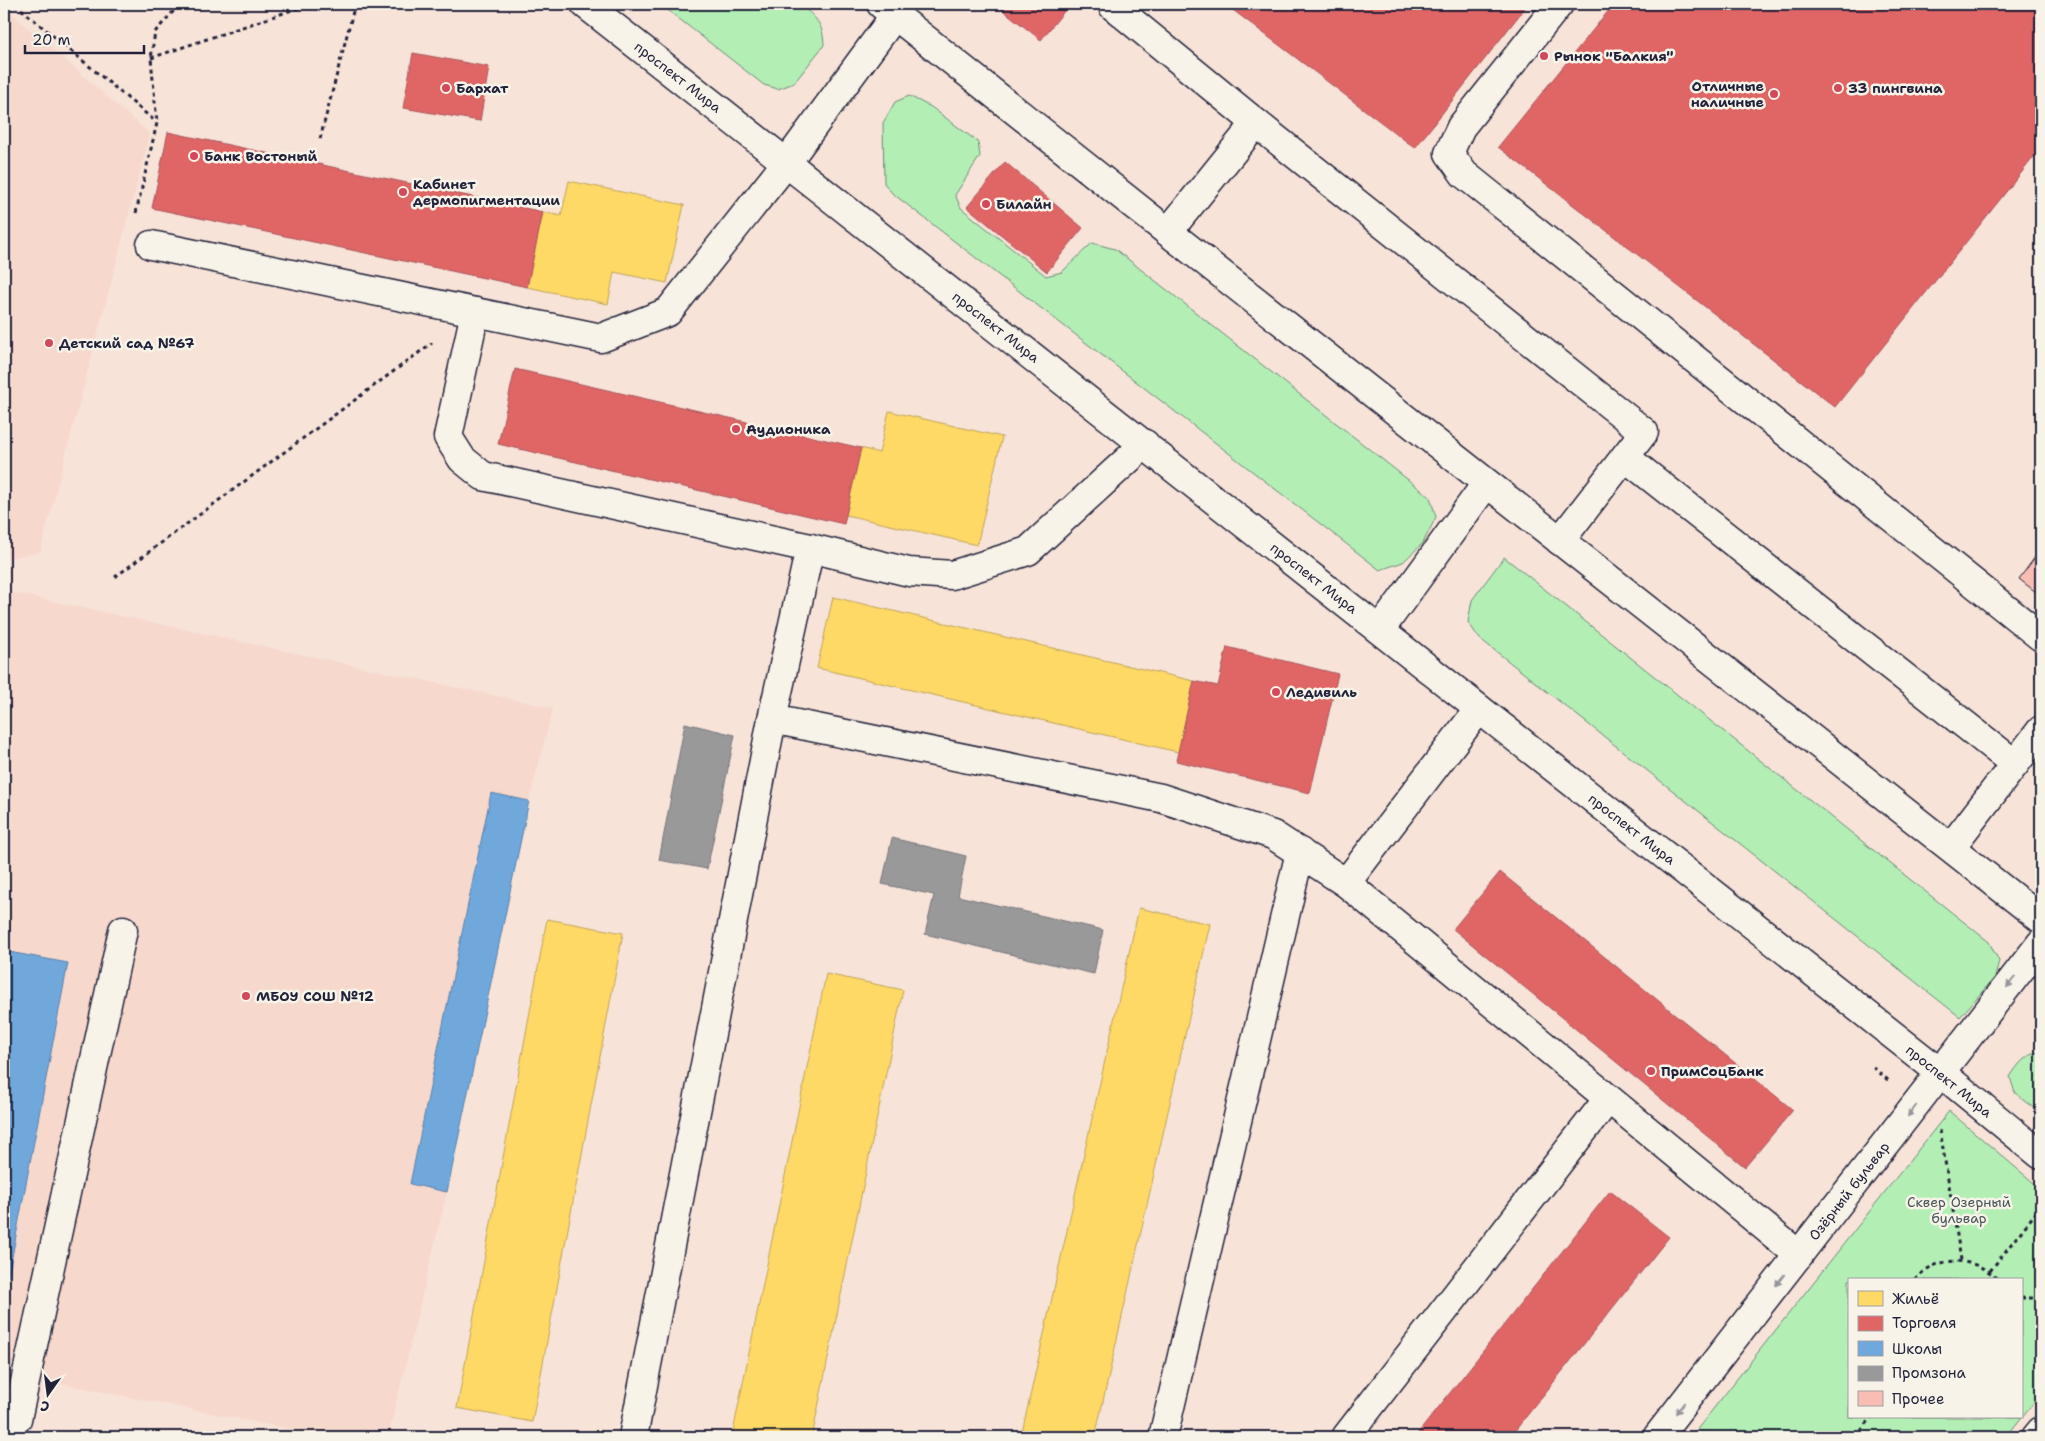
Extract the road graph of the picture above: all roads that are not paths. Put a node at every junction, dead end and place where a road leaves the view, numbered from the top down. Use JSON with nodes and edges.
{"nodes":[{"id":1,"x":585,"y":4,"type":"edge"},
{"id":2,"x":1559,"y":4,"type":"edge"},
{"id":3,"x":1113,"y":6,"type":"dead end"},
{"id":4,"x":888,"y":9,"type":"edge"},
{"id":5,"x":1256,"y":123,"type":"junction"},
{"id":6,"x":787,"y":162,"type":"junction"},
{"id":7,"x":1168,"y":232,"type":"junction"},
{"id":8,"x":150,"y":245,"type":"dead end"},
{"id":9,"x":475,"y":312,"type":"junction"},
{"id":10,"x":1144,"y":444,"type":"junction"},
{"id":11,"x":1625,"y":457,"type":"junction"},
{"id":12,"x":1486,"y":484,"type":"junction"},
{"id":13,"x":1560,"y":541,"type":"junction"},
{"id":14,"x":810,"y":548,"type":"junction"},
{"id":15,"x":1380,"y":630,"type":"junction"},
{"id":16,"x":2041,"y":637,"type":"edge"},
{"id":17,"x":1479,"y":709,"type":"junction"},
{"id":18,"x":772,"y":719,"type":"junction"},
{"id":19,"x":2041,"y":730,"type":"edge"},
{"id":20,"x":2015,"y":764,"type":"junction"},
{"id":21,"x":1951,"y":848,"type":"junction"},
{"id":22,"x":1300,"y":852,"type":"junction"},
{"id":23,"x":1346,"y":883,"type":"junction"},
{"id":24,"x":2041,"y":919,"type":"edge"},
{"id":25,"x":123,"y":930,"type":"dead end"},
{"id":26,"x":2041,"y":943,"type":"edge"},
{"id":27,"x":1941,"y":1074,"type":"junction"},
{"id":28,"x":1608,"y":1099,"type":"junction"},
{"id":29,"x":2041,"y":1155,"type":"edge"},
{"id":30,"x":1799,"y":1256,"type":"junction"},
{"id":31,"x":4,"y":1417,"type":"edge"},
{"id":32,"x":2041,"y":1431,"type":"edge"},
{"id":33,"x":633,"y":1437,"type":"edge"},
{"id":34,"x":1163,"y":1437,"type":"edge"},
{"id":35,"x":1346,"y":1437,"type":"edge"},
{"id":36,"x":1657,"y":1437,"type":"edge"},
{"id":37,"x":2036,"y":1437,"type":"edge"}],
"edges":[{"from":1,"to":6,"type":"street","name":"проспект Мира"},
{"from":2,"to":16,"type":"street"},
{"from":3,"to":5,"type":"street"},
{"from":4,"to":6,"type":"street"},
{"from":4,"to":7,"type":"street"},
{"from":5,"to":7,"type":"street"},
{"from":5,"to":11,"type":"street"},
{"from":6,"to":9,"type":"street"},
{"from":6,"to":10,"type":"street","name":"проспект Мира"},
{"from":7,"to":12,"type":"street"},
{"from":8,"to":9,"type":"street"},
{"from":9,"to":14,"type":"street"},
{"from":10,"to":14,"type":"street"},
{"from":10,"to":15,"type":"street","name":"проспект Мира"},
{"from":11,"to":13,"type":"street"},
{"from":11,"to":20,"type":"street"},
{"from":12,"to":13,"type":"street"},
{"from":12,"to":15,"type":"street"},
{"from":13,"to":21,"type":"street"},
{"from":14,"to":18,"type":"street"},
{"from":15,"to":17,"type":"street","name":"проспект Мира"},
{"from":17,"to":23,"type":"street"},
{"from":17,"to":27,"type":"street","name":"проспект Мира"},
{"from":18,"to":22,"type":"street"},
{"from":18,"to":33,"type":"street"},
{"from":19,"to":20,"type":"street"},
{"from":20,"to":21,"type":"street"},
{"from":21,"to":24,"type":"street"},
{"from":22,"to":23,"type":"street"},
{"from":22,"to":34,"type":"street"},
{"from":23,"to":28,"type":"street"},
{"from":25,"to":31,"type":"street"},
{"from":26,"to":27,"type":"street","name":"Озёрный бульвар","one_way":true},
{"from":27,"to":29,"type":"street","name":"проспект Мира"},
{"from":27,"to":30,"type":"street","name":"Озёрный бульвар","one_way":true},
{"from":28,"to":30,"type":"street"},
{"from":28,"to":35,"type":"street"},
{"from":30,"to":36,"type":"street","name":"Озёрный бульвар","one_way":true},
{"from":32,"to":37,"type":"street"}]}
